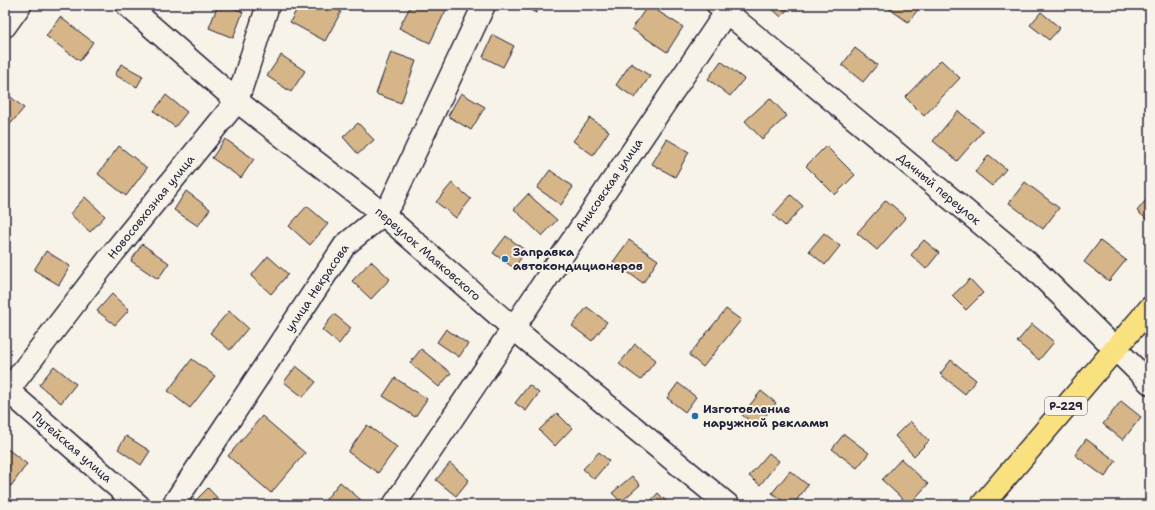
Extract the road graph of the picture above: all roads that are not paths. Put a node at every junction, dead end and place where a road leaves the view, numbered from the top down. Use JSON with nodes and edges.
{"nodes":[{"id":1,"x":20,"y":5,"type":"edge"},
{"id":2,"x":127,"y":5,"type":"edge"},
{"id":3,"x":268,"y":5,"type":"edge"},
{"id":4,"x":484,"y":5,"type":"edge"},
{"id":5,"x":725,"y":7,"type":"edge"},
{"id":6,"x":5,"y":26,"type":"edge"},
{"id":7,"x":237,"y":101,"type":"junction"},
{"id":8,"x":383,"y":214,"type":"junction"},
{"id":9,"x":1150,"y":308,"type":"edge"},
{"id":10,"x":513,"y":328,"type":"junction"},
{"id":11,"x":1115,"y":348,"type":"junction"},
{"id":12,"x":1150,"y":383,"type":"edge"},
{"id":13,"x":6,"y":391,"type":"edge"},
{"id":14,"x":138,"y":505,"type":"edge"},
{"id":15,"x":173,"y":505,"type":"edge"},
{"id":16,"x":394,"y":505,"type":"edge"},
{"id":17,"x":728,"y":505,"type":"edge"},
{"id":18,"x":982,"y":505,"type":"edge"}],
"edges":[{"from":1,"to":6,"type":"street"},
{"from":2,"to":7,"type":"street","name":"переулок Маяковского"},
{"from":3,"to":7,"type":"street","name":"Новосовхозная улица"},
{"from":4,"to":8,"type":"street","name":"улица Некрасова"},
{"from":5,"to":10,"type":"street","name":"Анисовская улица"},
{"from":5,"to":11,"type":"street","name":"Дачный переулок"},
{"from":7,"to":8,"type":"street","name":"переулок Маяковского"},
{"from":7,"to":13,"type":"street","name":"Новосовхозная улица"},
{"from":8,"to":10,"type":"street","name":"переулок Маяковского"},
{"from":8,"to":15,"type":"street","name":"улица Некрасова"},
{"from":9,"to":11,"type":"main road","number":"Р-229"},
{"from":10,"to":16,"type":"street","name":"Анисовская улица"},
{"from":10,"to":17,"type":"street","name":"переулок Маяковского"},
{"from":11,"to":12,"type":"street","name":"Дачный переулок"},
{"from":11,"to":18,"type":"main road","number":"Р-229"},
{"from":13,"to":14,"type":"street","name":"Путейская улица"}]}
